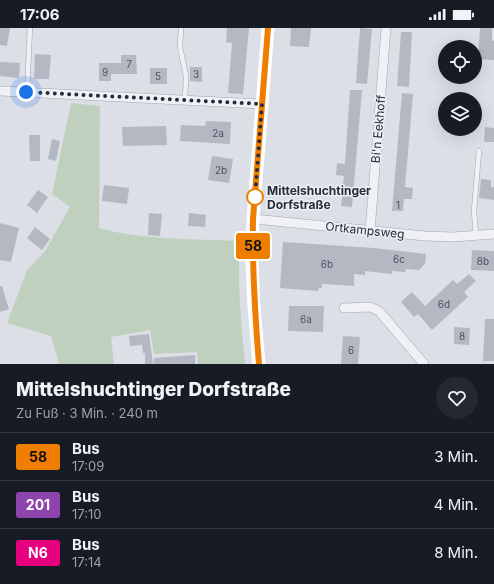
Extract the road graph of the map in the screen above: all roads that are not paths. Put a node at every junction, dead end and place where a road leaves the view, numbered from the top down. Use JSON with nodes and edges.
{"nodes":[{"id":1,"x":30,"y":28,"type":"edge"},
{"id":2,"x":181,"y":28,"type":"edge"},
{"id":3,"x":268,"y":28,"type":"edge"},
{"id":4,"x":386,"y":28,"type":"edge"},
{"id":5,"x":0,"y":91,"type":"edge"},
{"id":6,"x":26,"y":92,"type":"junction"},
{"id":7,"x":185,"y":100,"type":"junction"},
{"id":8,"x":262,"y":104,"type":"junction"},
{"id":9,"x":479,"y":151,"type":"dead end"},
{"id":10,"x":253,"y":219,"type":"junction"},
{"id":11,"x":370,"y":231,"type":"junction"},
{"id":12,"x":494,"y":234,"type":"edge"},
{"id":13,"x":476,"y":236,"type":"junction"},
{"id":14,"x":344,"y":308,"type":"dead end"},
{"id":15,"x":259,"y":364,"type":"edge"},
{"id":16,"x":424,"y":364,"type":"edge"}],
"edges":[{"from":1,"to":6,"type":"lane"},
{"from":2,"to":7,"type":"lane"},
{"from":3,"to":8,"type":"main road"},
{"from":4,"to":11,"type":"street","name":"Bi'n Eekhoff"},
{"from":5,"to":6,"type":"street"},
{"from":6,"to":7,"type":"street"},
{"from":7,"to":8,"type":"street"},
{"from":8,"to":10,"type":"main road"},
{"from":9,"to":13,"type":"lane"},
{"from":10,"to":11,"type":"street","name":"Ortkampsweg"},
{"from":10,"to":15,"type":"main road"},
{"from":11,"to":13,"type":"street","name":"Ortkampsweg"},
{"from":12,"to":13,"type":"street","name":"Ortkampsweg"},
{"from":14,"to":16,"type":"street"}]}
